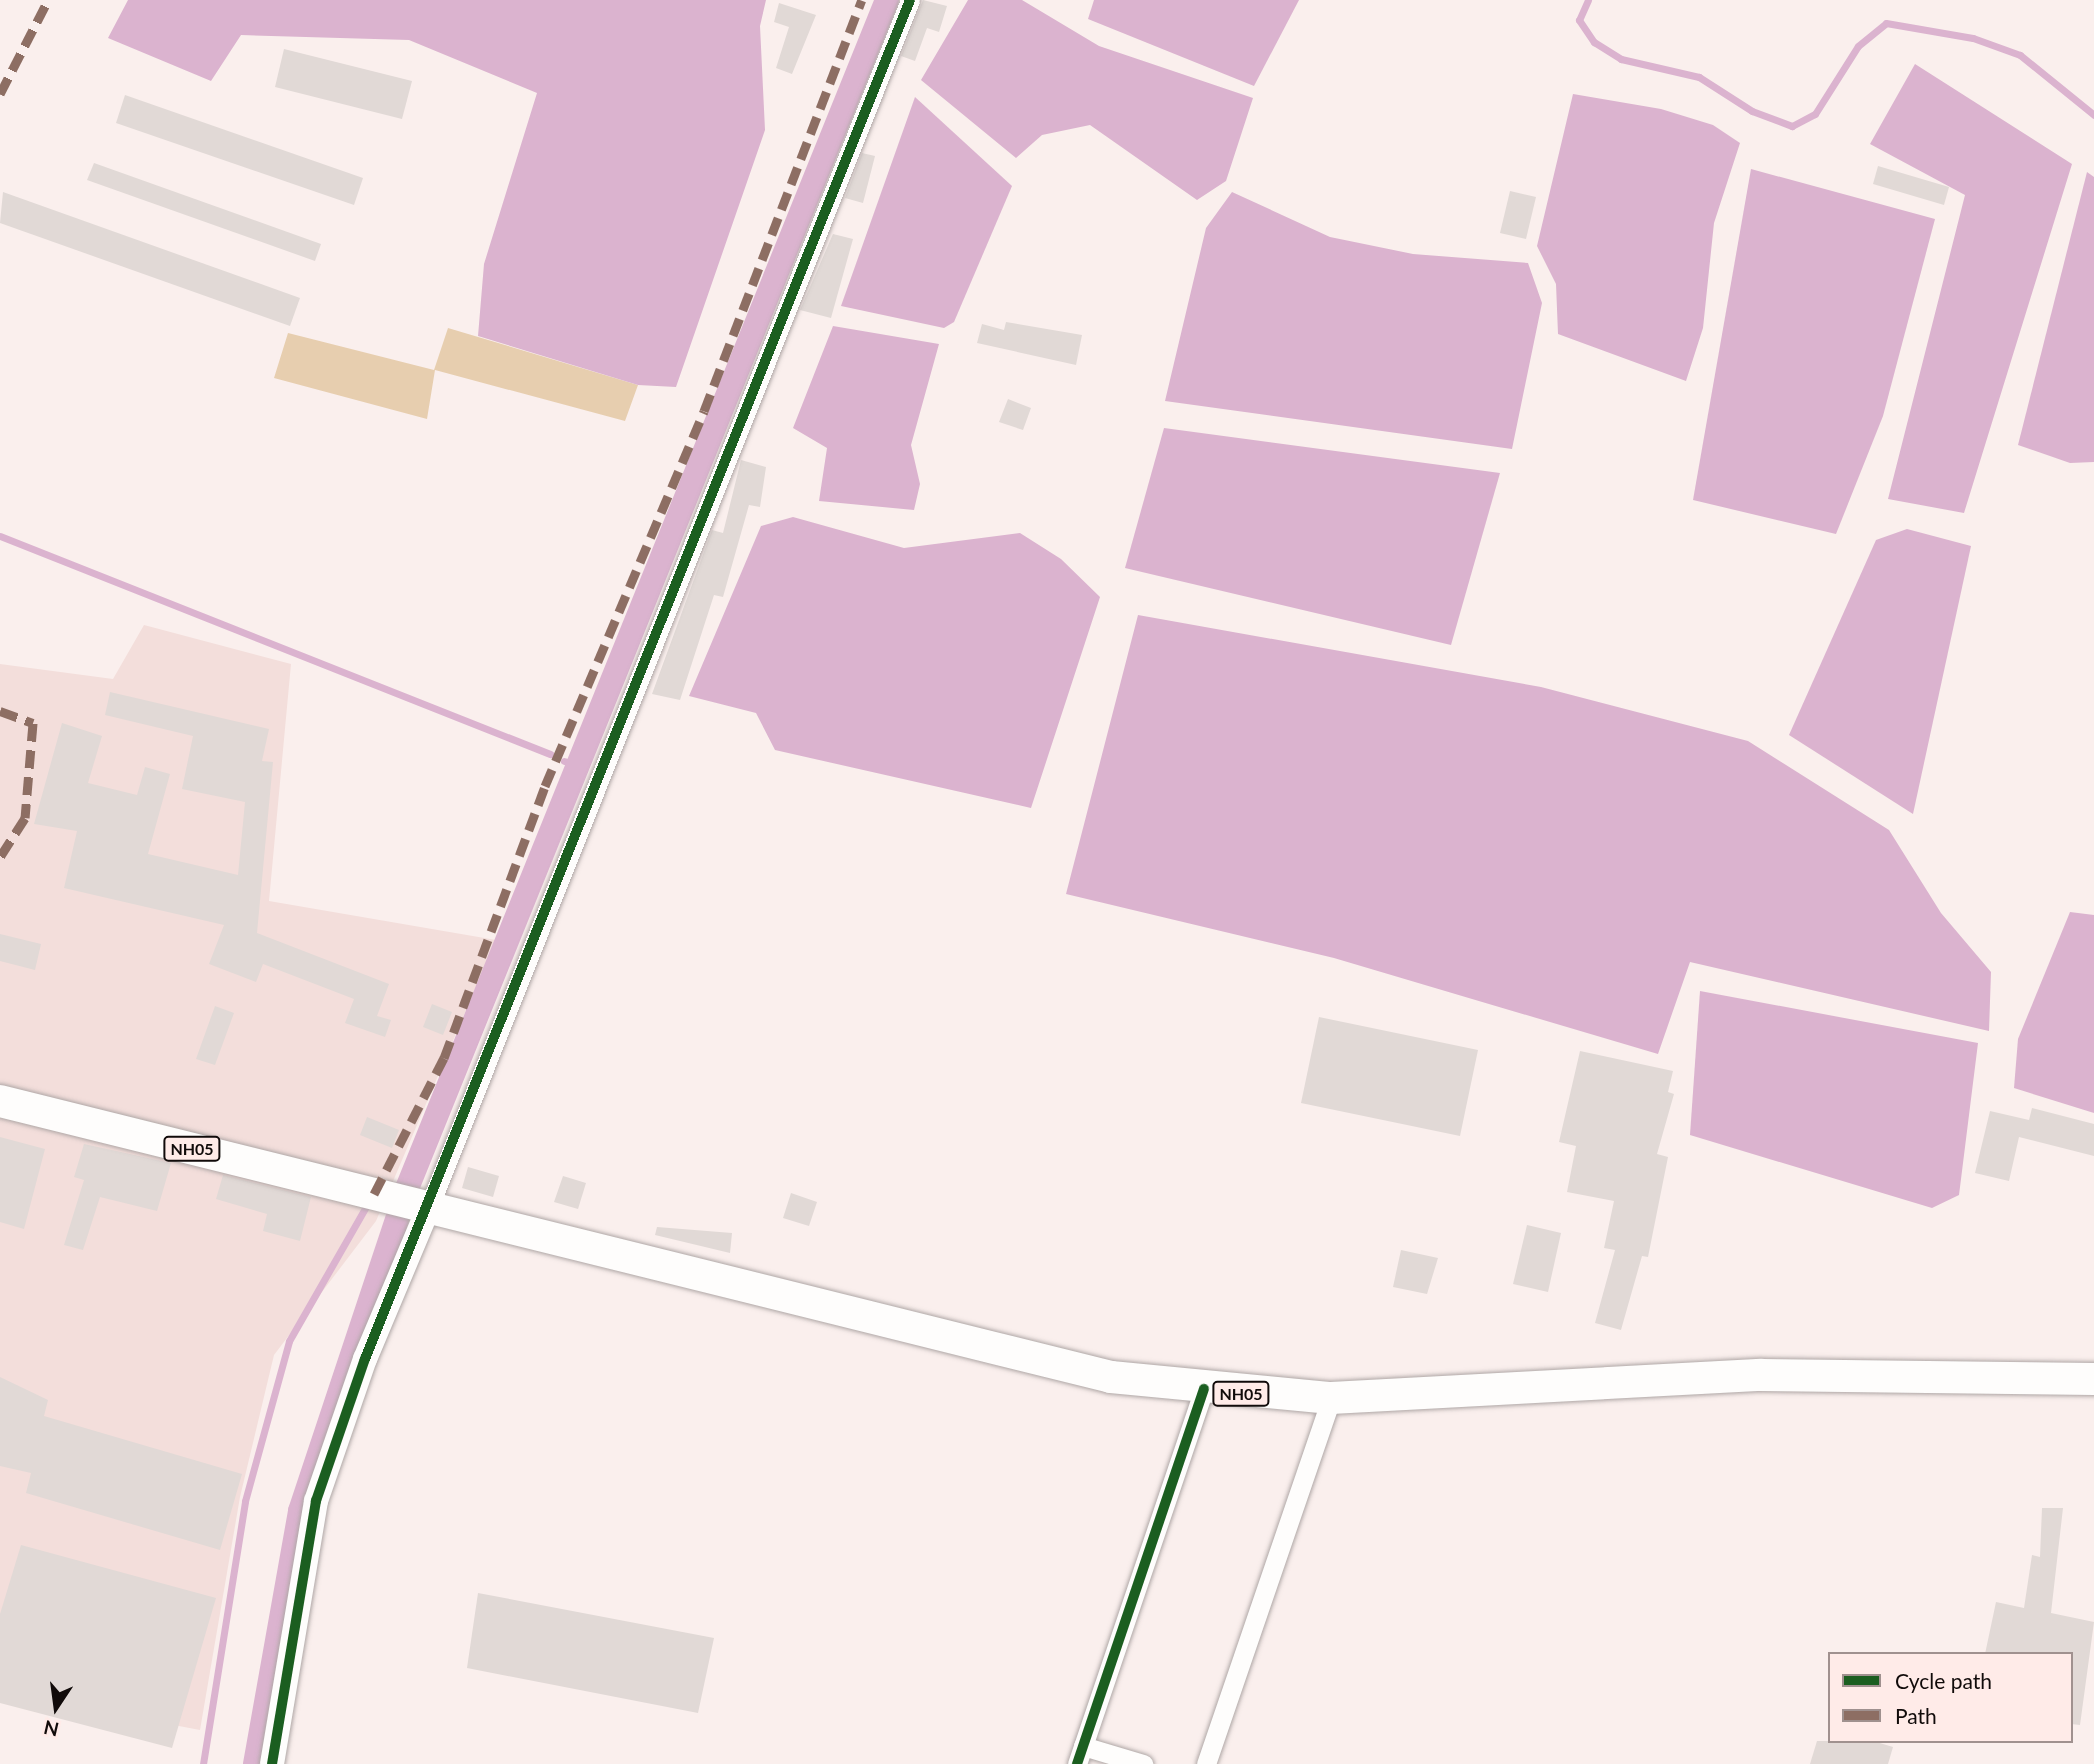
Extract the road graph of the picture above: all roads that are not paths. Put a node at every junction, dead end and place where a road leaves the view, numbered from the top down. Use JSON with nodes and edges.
{"nodes":[{"id":1,"x":910,"y":0,"type":"edge"},
{"id":2,"x":0,"y":1101,"type":"edge"},
{"id":3,"x":408,"y":1202,"type":"junction"},
{"id":4,"x":2094,"y":1379,"type":"edge"},
{"id":5,"x":1203,"y":1389,"type":"junction"},
{"id":6,"x":1331,"y":1398,"type":"junction"},
{"id":7,"x":1080,"y":1755,"type":"edge"},
{"id":8,"x":272,"y":1764,"type":"edge"},
{"id":9,"x":1143,"y":1764,"type":"edge"},
{"id":10,"x":1206,"y":1764,"type":"edge"}],
"edges":[{"from":1,"to":3,"type":"street"},
{"from":2,"to":3,"type":"main road","number":"NH05"},
{"from":3,"to":5,"type":"main road","number":"NH05"},
{"from":3,"to":8,"type":"street"},
{"from":4,"to":6,"type":"main road","number":"NH05"},
{"from":5,"to":6,"type":"main road","number":"NH05"},
{"from":5,"to":7,"type":"street"},
{"from":6,"to":10,"type":"street"},
{"from":7,"to":9,"type":"street"}]}
